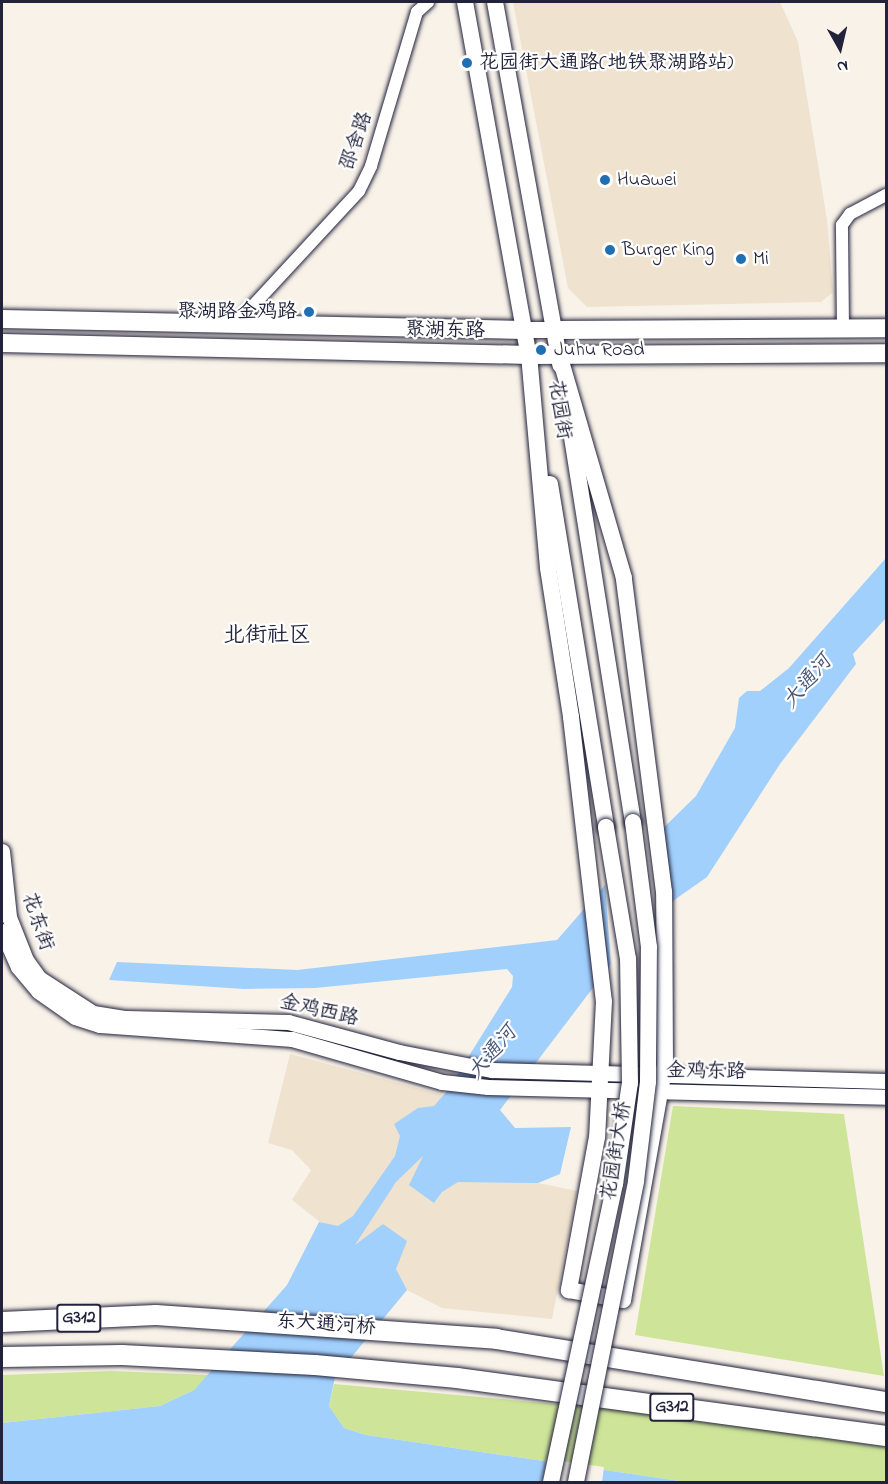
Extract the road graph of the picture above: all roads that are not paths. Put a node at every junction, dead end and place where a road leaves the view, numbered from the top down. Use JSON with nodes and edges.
{"nodes":[{"id":1,"x":428,"y":2,"type":"edge"},
{"id":2,"x":465,"y":2,"type":"edge"},
{"id":3,"x":495,"y":2,"type":"edge"},
{"id":4,"x":886,"y":195,"type":"edge"},
{"id":5,"x":2,"y":320,"type":"edge"},
{"id":6,"x":236,"y":324,"type":"junction"},
{"id":7,"x":843,"y":328,"type":"junction"},
{"id":8,"x":886,"y":328,"type":"edge"},
{"id":9,"x":524,"y":330,"type":"junction"},
{"id":10,"x":554,"y":330,"type":"junction"},
{"id":11,"x":2,"y":343,"type":"edge"},
{"id":12,"x":886,"y":353,"type":"edge"},
{"id":13,"x":559,"y":354,"type":"junction"},
{"id":14,"x":529,"y":355,"type":"junction"},
{"id":15,"x":633,"y":822,"type":"joint"},
{"id":16,"x":606,"y":827,"type":"joint"},
{"id":17,"x":2,"y":851,"type":"edge"},
{"id":18,"x":2,"y":931,"type":"edge"},
{"id":19,"x":58,"y":999,"type":"junction"},
{"id":20,"x":534,"y":1072,"type":"joint"},
{"id":21,"x":603,"y":1075,"type":"junction"},
{"id":22,"x":886,"y":1081,"type":"edge"},
{"id":23,"x":663,"y":1084,"type":"junction"},
{"id":24,"x":524,"y":1089,"type":"joint"},
{"id":25,"x":602,"y":1092,"type":"junction"},
{"id":26,"x":886,"y":1097,"type":"edge"},
{"id":27,"x":2,"y":1322,"type":"edge"},
{"id":28,"x":2,"y":1357,"type":"edge"},
{"id":29,"x":886,"y":1402,"type":"edge"},
{"id":30,"x":886,"y":1436,"type":"edge"},
{"id":31,"x":551,"y":1482,"type":"edge"},
{"id":32,"x":576,"y":1482,"type":"edge"}],
"edges":[{"from":1,"to":6,"type":"street","name":"邵舍路"},
{"from":2,"to":9,"type":"main road","name":"花园街"},
{"from":3,"to":10,"type":"main road","name":"花园街"},
{"from":4,"to":7,"type":"street"},
{"from":5,"to":6,"type":"main road","name":"聚湖东路"},
{"from":6,"to":9,"type":"main road","name":"聚湖东路"},
{"from":7,"to":8,"type":"main road","name":"聚湖东路"},
{"from":7,"to":10,"type":"main road","name":"聚湖东路"},
{"from":9,"to":10,"type":"main road","name":"聚湖东路"},
{"from":9,"to":14,"type":"main road","name":"花园街"},
{"from":10,"to":13,"type":"main road","name":"花园街"},
{"from":11,"to":14,"type":"main road","name":"聚湖东路"},
{"from":12,"to":13,"type":"main road","name":"聚湖东路"},
{"from":13,"to":14,"type":"main road","name":"聚湖东路"},
{"from":13,"to":15,"type":"main road","name":"花园街"},
{"from":13,"to":23,"type":"main road"},
{"from":14,"to":16,"type":"main road","name":"花园街"},
{"from":14,"to":21,"type":"main road"},
{"from":15,"to":32,"type":"main road","name":"花园街大桥","bridge":true},
{"from":16,"to":31,"type":"main road","name":"花园街大桥","bridge":true},
{"from":17,"to":19,"type":"street","name":"花东街"},
{"from":18,"to":19,"type":"street","name":"花东街"},
{"from":19,"to":20,"type":"street","name":"金鸡西路"},
{"from":19,"to":24,"type":"street","name":"金鸡西路"},
{"from":20,"to":21,"type":"street","name":"金鸡东路"},
{"from":21,"to":23,"type":"street","name":"金鸡东路"},
{"from":21,"to":25,"type":"main road"},
{"from":22,"to":23,"type":"street","name":"金鸡东路"},
{"from":23,"to":25,"type":"street","name":"金鸡东路"},
{"from":23,"to":25,"type":"main road"},
{"from":23,"to":26,"type":"street","name":"金鸡东路"},
{"from":24,"to":25,"type":"street","name":"金鸡东路"},
{"from":27,"to":29,"type":"highway","name":"东大通河桥","number":"G312"},
{"from":28,"to":30,"type":"highway","name":"东大通河桥","number":"G312"}]}
